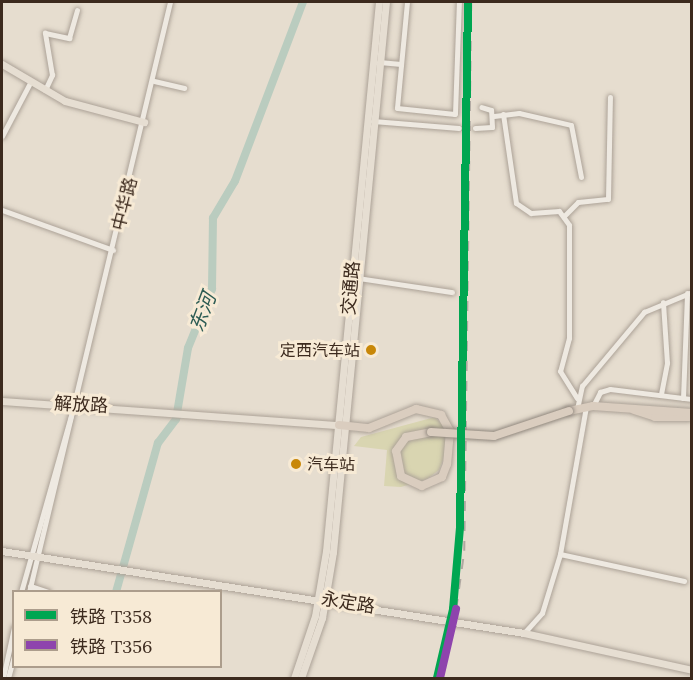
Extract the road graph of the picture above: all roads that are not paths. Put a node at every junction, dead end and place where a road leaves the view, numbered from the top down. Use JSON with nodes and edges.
{"nodes":[{"id":1,"x":170,"y":2,"type":"edge"},
{"id":2,"x":379,"y":2,"type":"edge"},
{"id":3,"x":386,"y":2,"type":"edge"},
{"id":4,"x":407,"y":2,"type":"edge"},
{"id":5,"x":459,"y":2,"type":"edge"},
{"id":6,"x":77,"y":10,"type":"dead end"},
{"id":7,"x":379,"y":62,"type":"junction"},
{"id":8,"x":2,"y":64,"type":"edge"},
{"id":9,"x":401,"y":64,"type":"junction"},
{"id":10,"x":31,"y":81,"type":"junction"},
{"id":11,"x":154,"y":81,"type":"junction"},
{"id":12,"x":184,"y":88,"type":"dead end"},
{"id":13,"x":45,"y":90,"type":"junction"},
{"id":14,"x":610,"y":97,"type":"dead end"},
{"id":15,"x":481,"y":107,"type":"dead end"},
{"id":16,"x":503,"y":114,"type":"junction"},
{"id":17,"x":494,"y":116,"type":"junction"},
{"id":18,"x":373,"y":121,"type":"junction"},
{"id":19,"x":144,"y":122,"type":"junction"},
{"id":20,"x":459,"y":128,"type":"tunnel mouth"},
{"id":21,"x":475,"y":128,"type":"tunnel mouth"},
{"id":22,"x":2,"y":136,"type":"edge"},
{"id":23,"x":580,"y":177,"type":"dead end"},
{"id":24,"x":2,"y":210,"type":"edge"},
{"id":25,"x":565,"y":215,"type":"junction"},
{"id":26,"x":113,"y":250,"type":"junction"},
{"id":27,"x":358,"y":278,"type":"junction"},
{"id":28,"x":452,"y":291,"type":"dead end"},
{"id":29,"x":689,"y":293,"type":"edge"},
{"id":30,"x":663,"y":302,"type":"junction"},
{"id":31,"x":661,"y":394,"type":"junction"},
{"id":32,"x":577,"y":398,"type":"junction"},
{"id":33,"x":683,"y":398,"type":"junction"},
{"id":34,"x":692,"y":399,"type":"edge"},
{"id":35,"x":2,"y":400,"type":"edge"},
{"id":36,"x":75,"y":405,"type":"junction"},
{"id":37,"x":581,"y":408,"type":"junction"},
{"id":38,"x":655,"y":413,"type":"junction"},
{"id":39,"x":692,"y":417,"type":"edge"},
{"id":40,"x":342,"y":426,"type":"junction"},
{"id":41,"x":2,"y":551,"type":"edge"},
{"id":42,"x":560,"y":554,"type":"junction"},
{"id":43,"x":29,"y":555,"type":"junction"},
{"id":44,"x":38,"y":556,"type":"junction"},
{"id":45,"x":684,"y":581,"type":"dead end"},
{"id":46,"x":29,"y":589,"type":"edge"},
{"id":47,"x":21,"y":590,"type":"edge"},
{"id":48,"x":322,"y":599,"type":"junction"},
{"id":49,"x":524,"y":633,"type":"junction"},
{"id":50,"x":12,"y":636,"type":"edge"},
{"id":51,"x":12,"y":663,"type":"edge"},
{"id":52,"x":692,"y":670,"type":"edge"},
{"id":53,"x":3,"y":678,"type":"edge"},
{"id":54,"x":8,"y":678,"type":"edge"},
{"id":55,"x":294,"y":678,"type":"edge"},
{"id":56,"x":301,"y":678,"type":"edge"}],
"edges":[{"from":1,"to":11,"type":"street","name":"中华路"},
{"from":2,"to":40,"type":"main road","name":"交通路"},
{"from":3,"to":7,"type":"main road","name":"交通路"},
{"from":4,"to":9,"type":"street"},
{"from":5,"to":9,"type":"street"},
{"from":6,"to":13,"type":"street"},
{"from":7,"to":9,"type":"street"},
{"from":7,"to":18,"type":"main road","name":"交通路"},
{"from":8,"to":10,"type":"main road"},
{"from":10,"to":13,"type":"main road"},
{"from":10,"to":22,"type":"street"},
{"from":11,"to":12,"type":"street"},
{"from":11,"to":19,"type":"street","name":"中华路"},
{"from":13,"to":19,"type":"main road"},
{"from":14,"to":25,"type":"street"},
{"from":15,"to":17,"type":"street"},
{"from":16,"to":17,"type":"street"},
{"from":16,"to":23,"type":"street"},
{"from":16,"to":25,"type":"street"},
{"from":17,"to":21,"type":"street"},
{"from":18,"to":20,"type":"street"},
{"from":18,"to":27,"type":"main road","name":"交通路"},
{"from":19,"to":26,"type":"street","name":"中华路"},
{"from":24,"to":26,"type":"street"},
{"from":25,"to":32,"type":"street"},
{"from":26,"to":36,"type":"street","name":"中华路"},
{"from":27,"to":28,"type":"street"},
{"from":27,"to":40,"type":"main road","name":"交通路"},
{"from":29,"to":30,"type":"street"},
{"from":29,"to":33,"type":"street"},
{"from":30,"to":31,"type":"street"},
{"from":30,"to":32,"type":"street"},
{"from":31,"to":33,"type":"street"},
{"from":31,"to":37,"type":"street"},
{"from":32,"to":37,"type":"street"},
{"from":33,"to":34,"type":"street"},
{"from":35,"to":36,"type":"main road","name":"解放路"},
{"from":36,"to":40,"type":"main road","name":"解放路"},
{"from":36,"to":43,"type":"street","name":"中华路"},
{"from":36,"to":44,"type":"street","name":"中华路"},
{"from":37,"to":38,"type":"highway"},
{"from":37,"to":40,"type":"highway","bridge":true},
{"from":37,"to":42,"type":"street"},
{"from":38,"to":39,"type":"highway"},
{"from":38,"to":39,"type":"highway"},
{"from":40,"to":48,"type":"main road","name":"交通路"},
{"from":41,"to":43,"type":"main road","name":"永定路"},
{"from":42,"to":45,"type":"street"},
{"from":42,"to":49,"type":"street"},
{"from":43,"to":44,"type":"main road","name":"永定路"},
{"from":43,"to":47,"type":"street","name":"中华路"},
{"from":44,"to":46,"type":"street","name":"中华路"},
{"from":44,"to":48,"type":"main road","name":"永定路"},
{"from":48,"to":49,"type":"main road","name":"永定路"},
{"from":48,"to":55,"type":"main road","name":"交通路"},
{"from":48,"to":56,"type":"main road","name":"交通路"},
{"from":49,"to":52,"type":"main road","name":"永定路"},
{"from":50,"to":53,"type":"street"},
{"from":51,"to":54,"type":"street"}]}
